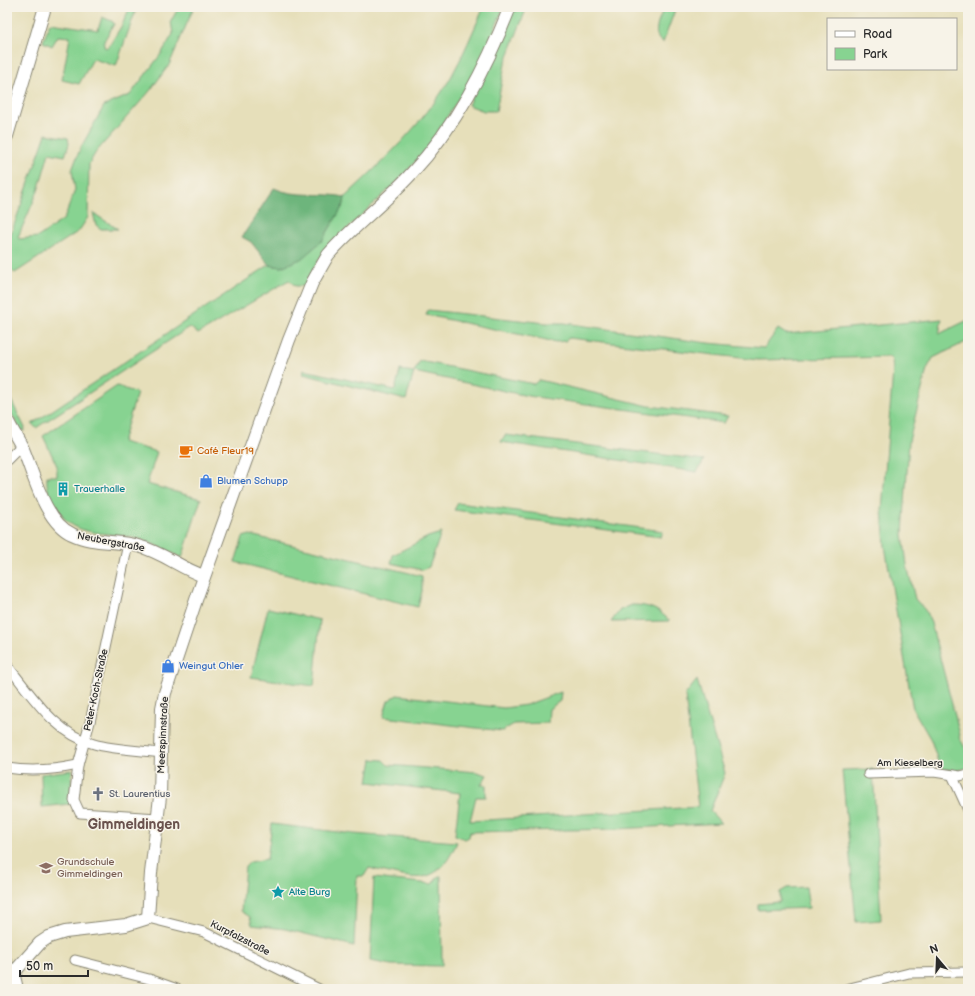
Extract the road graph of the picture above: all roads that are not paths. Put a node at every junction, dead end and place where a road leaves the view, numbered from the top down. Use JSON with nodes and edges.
{"nodes":[{"id":1,"x":45,"y":7,"type":"edge"},
{"id":2,"x":510,"y":7,"type":"edge"},
{"id":3,"x":7,"y":136,"type":"edge"},
{"id":4,"x":7,"y":420,"type":"edge"},
{"id":5,"x":21,"y":446,"type":"junction"},
{"id":6,"x":7,"y":460,"type":"edge"},
{"id":7,"x":128,"y":544,"type":"junction"},
{"id":8,"x":204,"y":576,"type":"junction"},
{"id":9,"x":7,"y":665,"type":"edge"},
{"id":10,"x":85,"y":741,"type":"junction"},
{"id":11,"x":160,"y":753,"type":"junction"},
{"id":12,"x":78,"y":765,"type":"junction"},
{"id":13,"x":7,"y":768,"type":"edge"},
{"id":14,"x":868,"y":774,"type":"dead end"},
{"id":15,"x":968,"y":774,"type":"edge"},
{"id":16,"x":952,"y":775,"type":"junction"},
{"id":17,"x":968,"y":810,"type":"edge"},
{"id":18,"x":158,"y":818,"type":"junction"},
{"id":19,"x":148,"y":918,"type":"junction"},
{"id":20,"x":75,"y":960,"type":"dead end"},
{"id":21,"x":7,"y":962,"type":"edge"},
{"id":22,"x":968,"y":972,"type":"edge"},
{"id":23,"x":14,"y":976,"type":"junction"},
{"id":24,"x":17,"y":989,"type":"edge"},
{"id":25,"x":177,"y":989,"type":"edge"},
{"id":26,"x":319,"y":989,"type":"edge"},
{"id":27,"x":846,"y":989,"type":"edge"}],
"edges":[{"from":1,"to":3,"type":"street"},
{"from":2,"to":8,"type":"street","name":"Meerspinnstraße"},
{"from":4,"to":5,"type":"street","name":"Neubergstraße"},
{"from":5,"to":6,"type":"street"},
{"from":5,"to":7,"type":"street","name":"Neubergstraße"},
{"from":7,"to":8,"type":"street","name":"Neubergstraße"},
{"from":7,"to":10,"type":"street","name":"Peter-Koch-Straße"},
{"from":8,"to":11,"type":"street","name":"Meerspinnstraße"},
{"from":9,"to":10,"type":"street"},
{"from":10,"to":11,"type":"street"},
{"from":10,"to":12,"type":"street","name":"Peter-Koch-Straße"},
{"from":11,"to":18,"type":"street","name":"Meerspinnstraße"},
{"from":12,"to":13,"type":"street"},
{"from":12,"to":18,"type":"street","name":"Peter-Koch-Straße"},
{"from":14,"to":16,"type":"street","name":"Am Kieselberg"},
{"from":15,"to":16,"type":"street","name":"Am Kieselberg"},
{"from":16,"to":17,"type":"street"},
{"from":18,"to":19,"type":"street","name":"Meerspinnstraße"},
{"from":19,"to":23,"type":"street"},
{"from":19,"to":26,"type":"street","name":"Kurpfalzstraße"},
{"from":20,"to":25,"type":"street"},
{"from":21,"to":23,"type":"street"},
{"from":22,"to":27,"type":"street"},
{"from":23,"to":24,"type":"street"}]}
